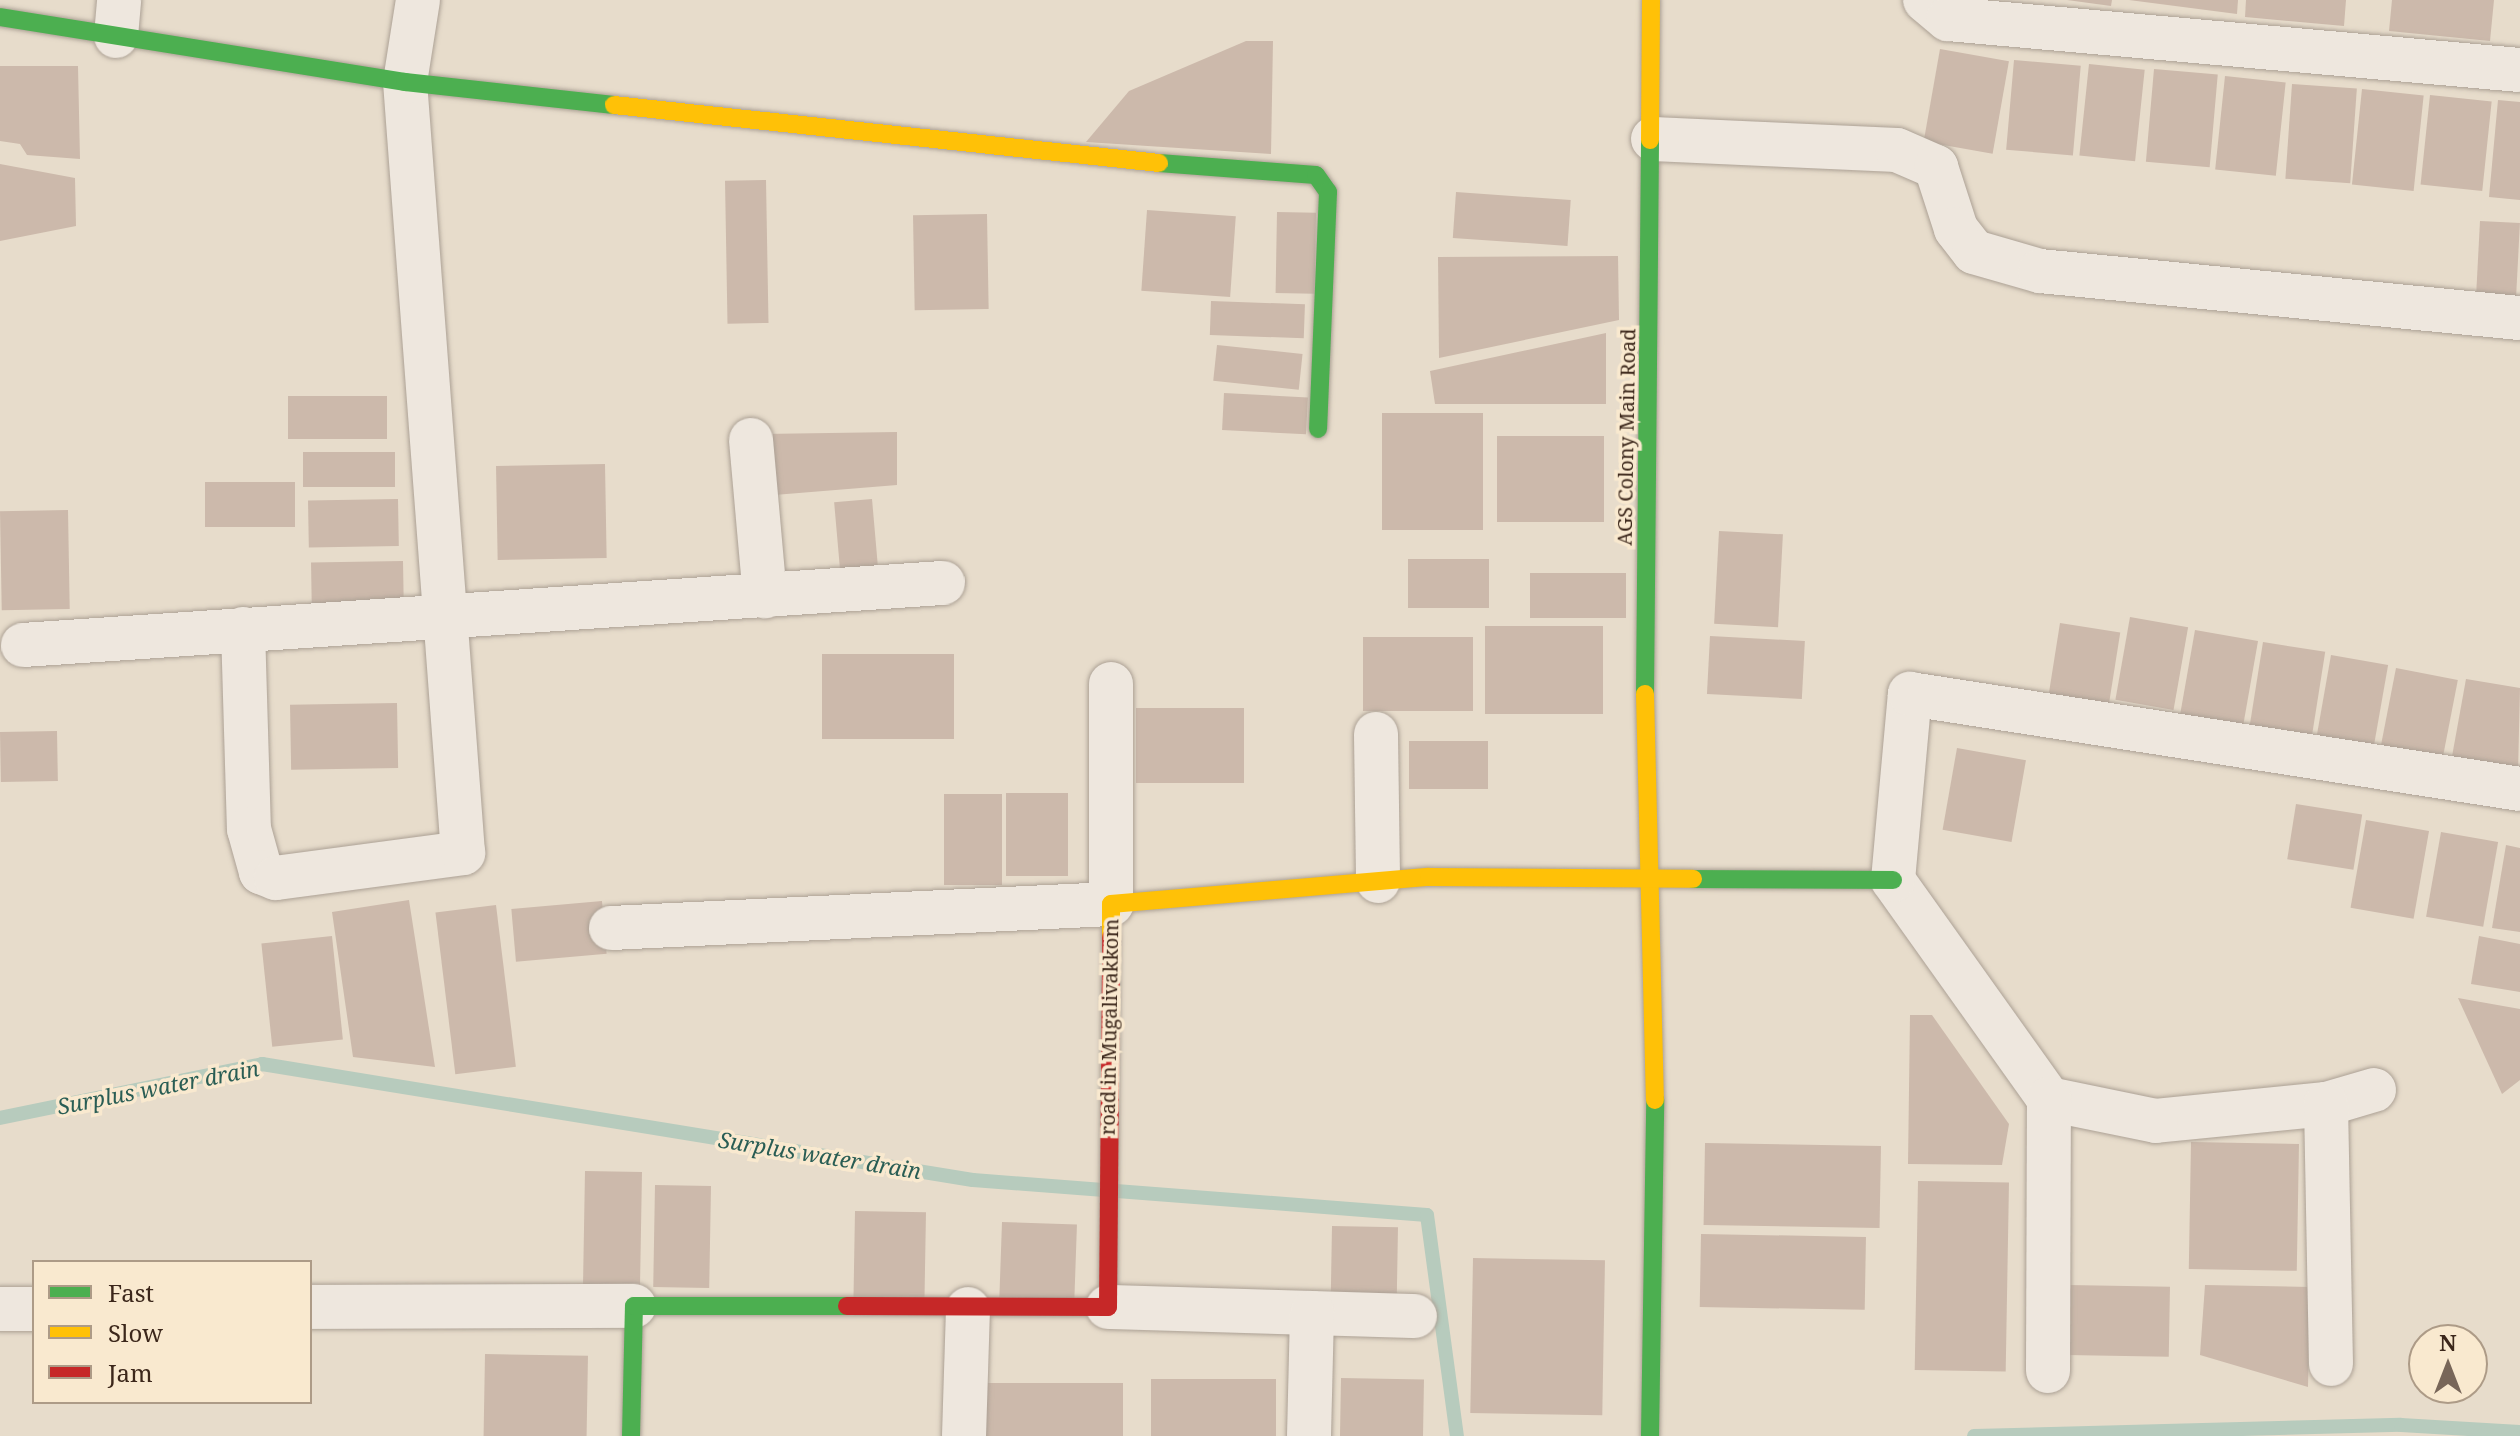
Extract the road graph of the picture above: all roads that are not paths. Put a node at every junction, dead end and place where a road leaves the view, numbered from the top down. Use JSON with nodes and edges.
{"nodes":[{"id":1,"x":418,"y":0,"type":"edge"},
{"id":2,"x":1651,"y":0,"type":"edge"},
{"id":3,"x":1925,"y":0,"type":"edge"},
{"id":4,"x":0,"y":17,"type":"edge"},
{"id":5,"x":118,"y":18,"type":"edge"},
{"id":6,"x":2520,"y":70,"type":"edge"},
{"id":7,"x":405,"y":82,"type":"junction"},
{"id":8,"x":1653,"y":139,"type":"junction"},
{"id":9,"x":2520,"y":318,"type":"edge"},
{"id":10,"x":1318,"y":429,"type":"dead end"},
{"id":11,"x":751,"y":440,"type":"dead end"},
{"id":12,"x":943,"y":583,"type":"dead end"},
{"id":13,"x":765,"y":596,"type":"junction"},
{"id":14,"x":444,"y":620,"type":"junction"},
{"id":15,"x":243,"y":629,"type":"junction"},
{"id":16,"x":23,"y":645,"type":"dead end"},
{"id":17,"x":1111,"y":684,"type":"dead end"},
{"id":18,"x":1376,"y":734,"type":"dead end"},
{"id":19,"x":2520,"y":789,"type":"edge"},
{"id":20,"x":1647,"y":874,"type":"junction"},
{"id":21,"x":1893,"y":880,"type":"junction"},
{"id":22,"x":1378,"y":881,"type":"junction"},
{"id":23,"x":1111,"y":904,"type":"junction"},
{"id":24,"x":611,"y":928,"type":"dead end"},
{"id":25,"x":2374,"y":1090,"type":"dead end"},
{"id":26,"x":2049,"y":1099,"type":"junction"},
{"id":27,"x":2326,"y":1104,"type":"junction"},
{"id":28,"x":634,"y":1306,"type":"junction"},
{"id":29,"x":312,"y":1307,"type":"edge"},
{"id":30,"x":1108,"y":1307,"type":"junction"},
{"id":31,"x":0,"y":1309,"type":"edge"},
{"id":32,"x":32,"y":1309,"type":"edge"},
{"id":33,"x":968,"y":1309,"type":"junction"},
{"id":34,"x":1312,"y":1313,"type":"junction"},
{"id":35,"x":1415,"y":1316,"type":"dead end"},
{"id":36,"x":2331,"y":1364,"type":"dead end"},
{"id":37,"x":2048,"y":1371,"type":"dead end"},
{"id":38,"x":1650,"y":1432,"type":"edge"},
{"id":39,"x":631,"y":1436,"type":"edge"},
{"id":40,"x":964,"y":1436,"type":"edge"},
{"id":41,"x":1309,"y":1436,"type":"edge"}],
"edges":[{"from":1,"to":7,"type":"street"},
{"from":2,"to":8,"type":"street","name":"AGS Colony Main Road"},
{"from":3,"to":6,"type":"street"},
{"from":4,"to":5,"type":"street"},
{"from":5,"to":7,"type":"street"},
{"from":7,"to":10,"type":"street"},
{"from":7,"to":14,"type":"street"},
{"from":8,"to":9,"type":"street"},
{"from":8,"to":20,"type":"street","name":"AGS Colony Main Road"},
{"from":11,"to":13,"type":"street"},
{"from":12,"to":13,"type":"street"},
{"from":13,"to":14,"type":"street"},
{"from":14,"to":15,"type":"street"},
{"from":14,"to":15,"type":"street"},
{"from":15,"to":16,"type":"street"},
{"from":17,"to":23,"type":"street"},
{"from":18,"to":22,"type":"street"},
{"from":19,"to":21,"type":"street"},
{"from":20,"to":21,"type":"street","name":"road in Mugalivakkom"},
{"from":20,"to":22,"type":"street","name":"road in Mugalivakkom"},
{"from":20,"to":38,"type":"street","name":"AGS Colony Main Road"},
{"from":21,"to":26,"type":"street"},
{"from":22,"to":23,"type":"street","name":"road in Mugalivakkom"},
{"from":23,"to":24,"type":"street"},
{"from":23,"to":30,"type":"street","name":"road in Mugalivakkom"},
{"from":25,"to":27,"type":"street"},
{"from":26,"to":27,"type":"street"},
{"from":26,"to":37,"type":"street"},
{"from":27,"to":36,"type":"street"},
{"from":28,"to":29,"type":"street"},
{"from":28,"to":33,"type":"street"},
{"from":28,"to":39,"type":"street"},
{"from":30,"to":33,"type":"street"},
{"from":30,"to":34,"type":"street"},
{"from":31,"to":32,"type":"street"},
{"from":33,"to":40,"type":"street"},
{"from":34,"to":35,"type":"street"},
{"from":34,"to":41,"type":"street"}]}
